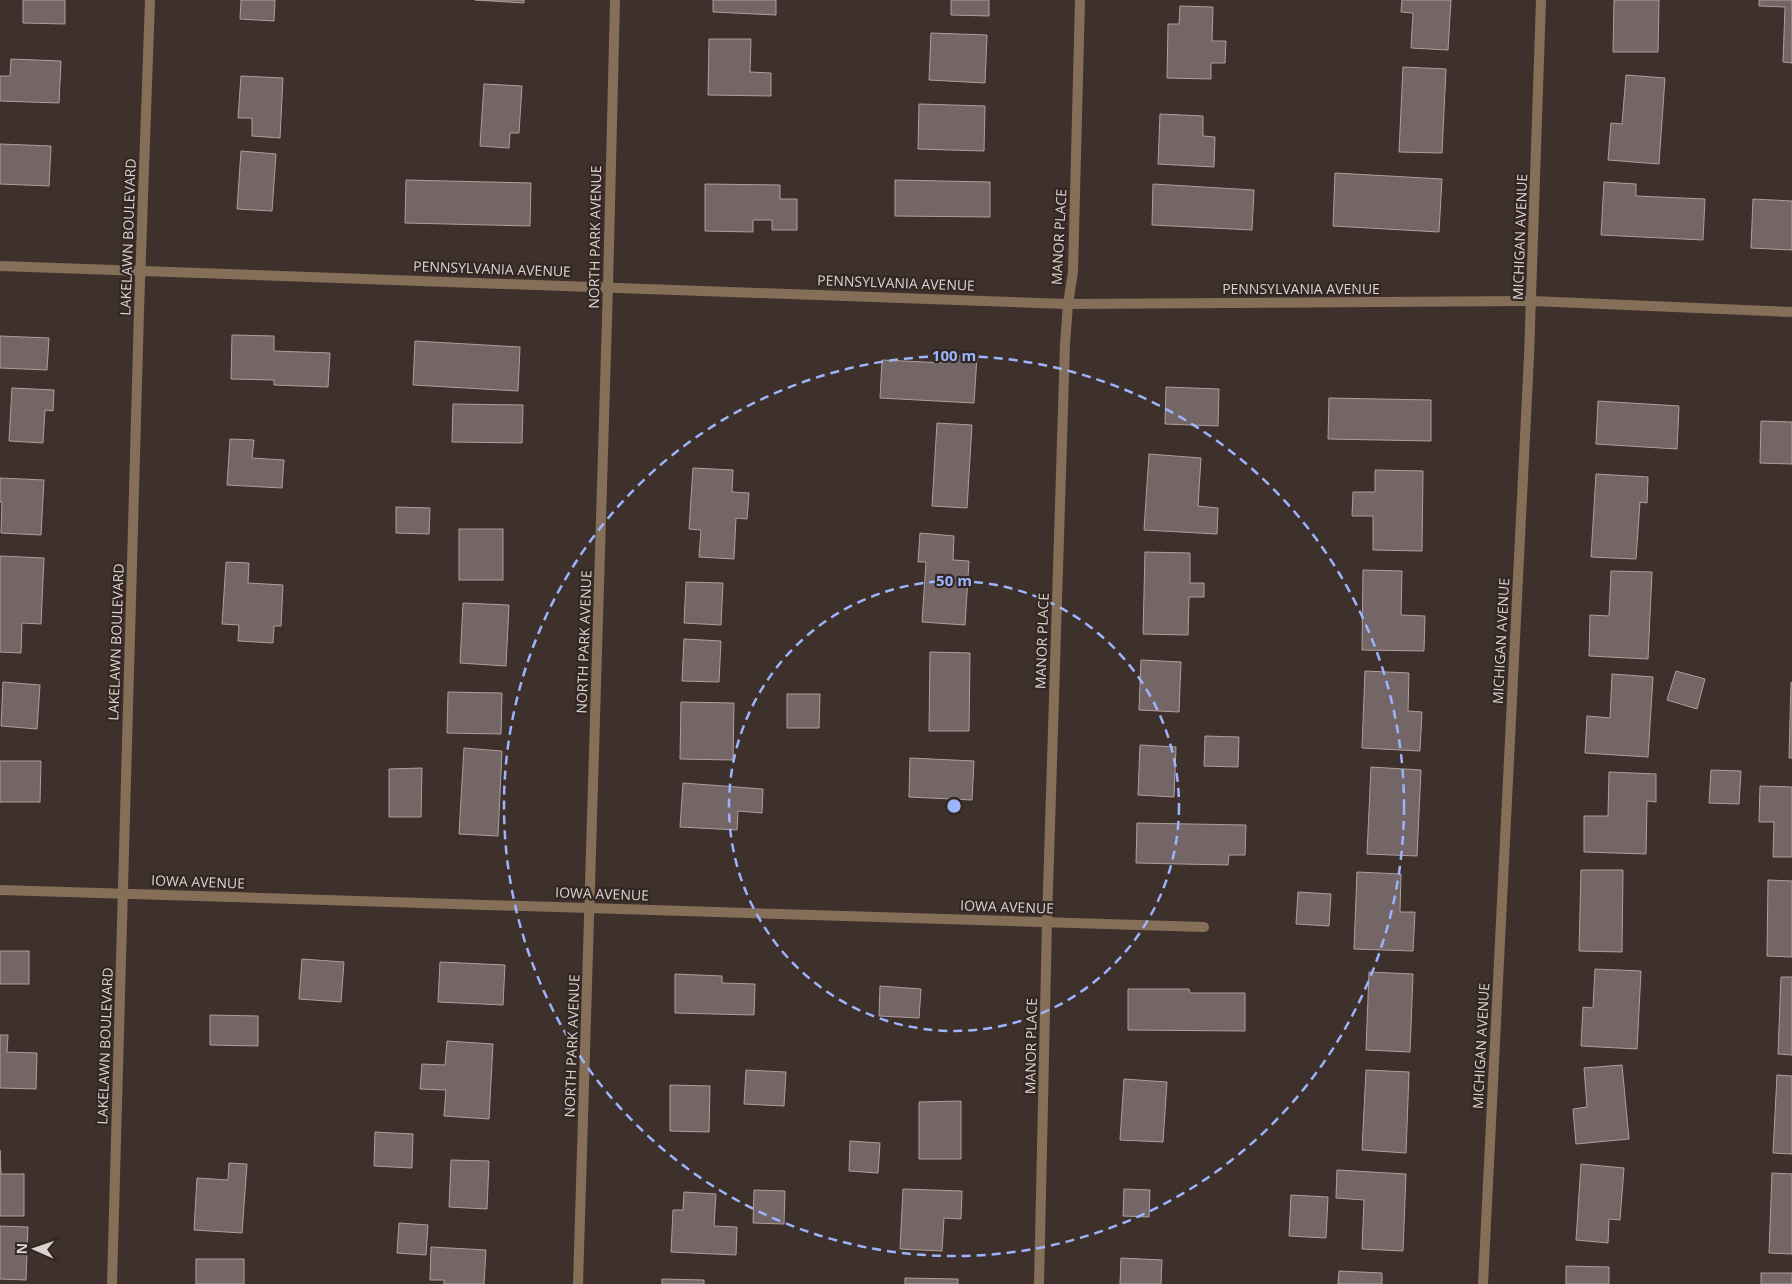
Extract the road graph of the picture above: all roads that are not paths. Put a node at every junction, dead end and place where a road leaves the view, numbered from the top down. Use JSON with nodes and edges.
{"nodes":[{"id":1,"x":150,"y":0,"type":"edge"},
{"id":2,"x":615,"y":0,"type":"edge"},
{"id":3,"x":1080,"y":0,"type":"edge"},
{"id":4,"x":1541,"y":0,"type":"edge"},
{"id":5,"x":0,"y":266,"type":"edge"},
{"id":6,"x":140,"y":272,"type":"junction"},
{"id":7,"x":608,"y":286,"type":"junction"},
{"id":8,"x":1532,"y":301,"type":"junction"},
{"id":9,"x":1068,"y":304,"type":"junction"},
{"id":10,"x":1792,"y":312,"type":"edge"},
{"id":11,"x":0,"y":890,"type":"edge"},
{"id":12,"x":123,"y":894,"type":"junction"},
{"id":13,"x":590,"y":908,"type":"junction"},
{"id":14,"x":1047,"y":922,"type":"junction"},
{"id":15,"x":1204,"y":927,"type":"dead end"},
{"id":16,"x":112,"y":1284,"type":"edge"},
{"id":17,"x":578,"y":1284,"type":"edge"},
{"id":18,"x":1039,"y":1284,"type":"edge"},
{"id":19,"x":1483,"y":1284,"type":"edge"}],
"edges":[{"from":1,"to":6,"type":"street","name":"LAKELAWN BOULEVARD"},
{"from":2,"to":7,"type":"street","name":"NORTH PARK AVENUE"},
{"from":3,"to":9,"type":"street","name":"MANOR PLACE"},
{"from":4,"to":8,"type":"street","name":"MICHIGAN AVENUE"},
{"from":5,"to":6,"type":"street","name":"PENNSYLVANIA AVENUE"},
{"from":6,"to":7,"type":"street","name":"PENNSYLVANIA AVENUE"},
{"from":6,"to":12,"type":"street","name":"LAKELAWN BOULEVARD"},
{"from":7,"to":9,"type":"street","name":"PENNSYLVANIA AVENUE"},
{"from":7,"to":13,"type":"street","name":"NORTH PARK AVENUE"},
{"from":8,"to":9,"type":"street","name":"PENNSYLVANIA AVENUE"},
{"from":8,"to":10,"type":"street","name":"PENNSYLVANIA AVENUE"},
{"from":8,"to":19,"type":"street","name":"MICHIGAN AVENUE"},
{"from":9,"to":14,"type":"street","name":"MANOR PLACE"},
{"from":11,"to":12,"type":"street","name":"IOWA AVENUE"},
{"from":12,"to":13,"type":"street","name":"IOWA AVENUE"},
{"from":12,"to":16,"type":"street","name":"LAKELAWN BOULEVARD"},
{"from":13,"to":14,"type":"street","name":"IOWA AVENUE"},
{"from":13,"to":17,"type":"street","name":"NORTH PARK AVENUE"},
{"from":14,"to":15,"type":"street","name":"IOWA AVENUE"},
{"from":14,"to":18,"type":"street","name":"MANOR PLACE"}]}
